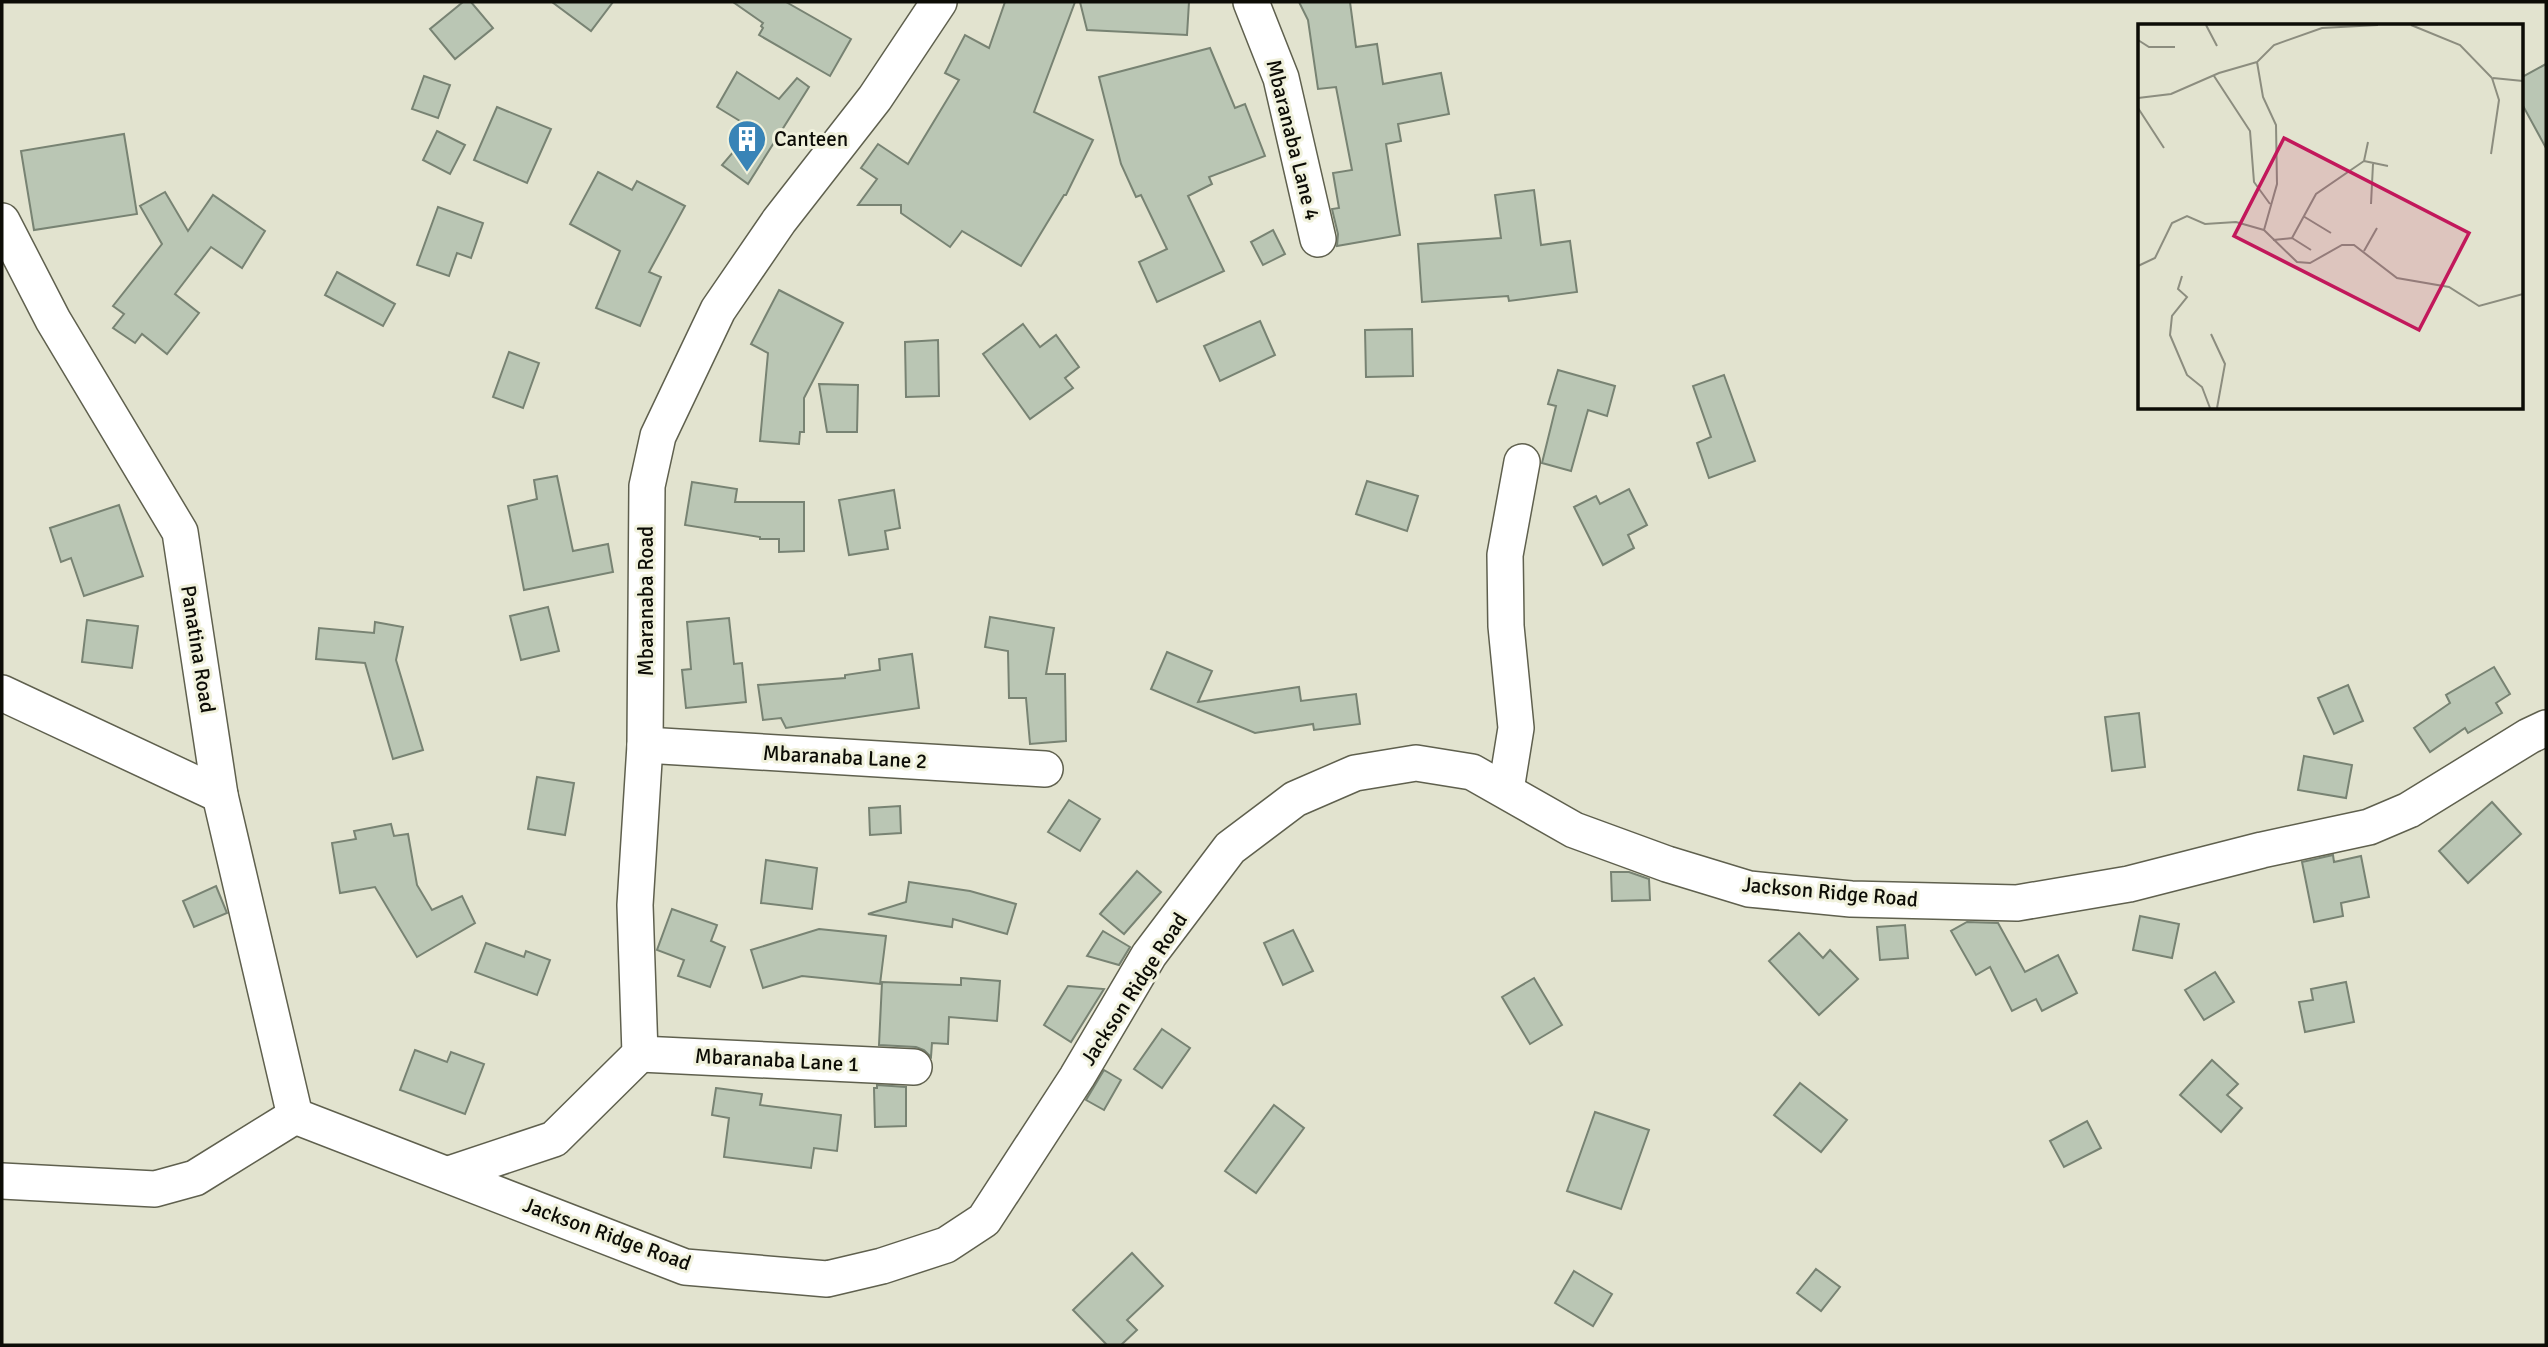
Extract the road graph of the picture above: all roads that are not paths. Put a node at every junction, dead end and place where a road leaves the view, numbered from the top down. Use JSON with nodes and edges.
{"nodes":[{"id":1,"x":939,"y":2,"type":"edge"},
{"id":2,"x":1251,"y":2,"type":"edge"},
{"id":3,"x":2,"y":221,"type":"edge"},
{"id":4,"x":1318,"y":239,"type":"dead end"},
{"id":5,"x":1522,"y":462,"type":"dead end"},
{"id":6,"x":2,"y":693,"type":"edge"},
{"id":7,"x":2546,"y":728,"type":"edge"},
{"id":8,"x":645,"y":745,"type":"junction"},
{"id":9,"x":1045,"y":769,"type":"dead end"},
{"id":10,"x":1506,"y":790,"type":"junction"},
{"id":11,"x":220,"y":795,"type":"junction"},
{"id":12,"x":640,"y":1054,"type":"junction"},
{"id":13,"x":914,"y":1067,"type":"dead end"},
{"id":14,"x":295,"y":1116,"type":"junction"},
{"id":15,"x":449,"y":1174,"type":"junction"},
{"id":16,"x":2,"y":1181,"type":"edge"}],
"edges":[{"from":1,"to":8,"type":"street","name":"Mbaranaba Road"},
{"from":2,"to":4,"type":"street","name":"Mbaranaba Lane 4"},
{"from":3,"to":11,"type":"street","name":"Panatina Road"},
{"from":5,"to":10,"type":"street"},
{"from":6,"to":11,"type":"street"},
{"from":7,"to":10,"type":"street","name":"Jackson Ridge Road"},
{"from":8,"to":9,"type":"street","name":"Mbaranaba Lane 2"},
{"from":8,"to":12,"type":"street","name":"Mbaranaba Road"},
{"from":10,"to":15,"type":"street","name":"Jackson Ridge Road"},
{"from":11,"to":14,"type":"street","name":"Panatina Road"},
{"from":12,"to":13,"type":"street","name":"Mbaranaba Lane 1"},
{"from":12,"to":15,"type":"street"},
{"from":14,"to":15,"type":"street","name":"Jackson Ridge Road"},
{"from":14,"to":16,"type":"street"}]}
